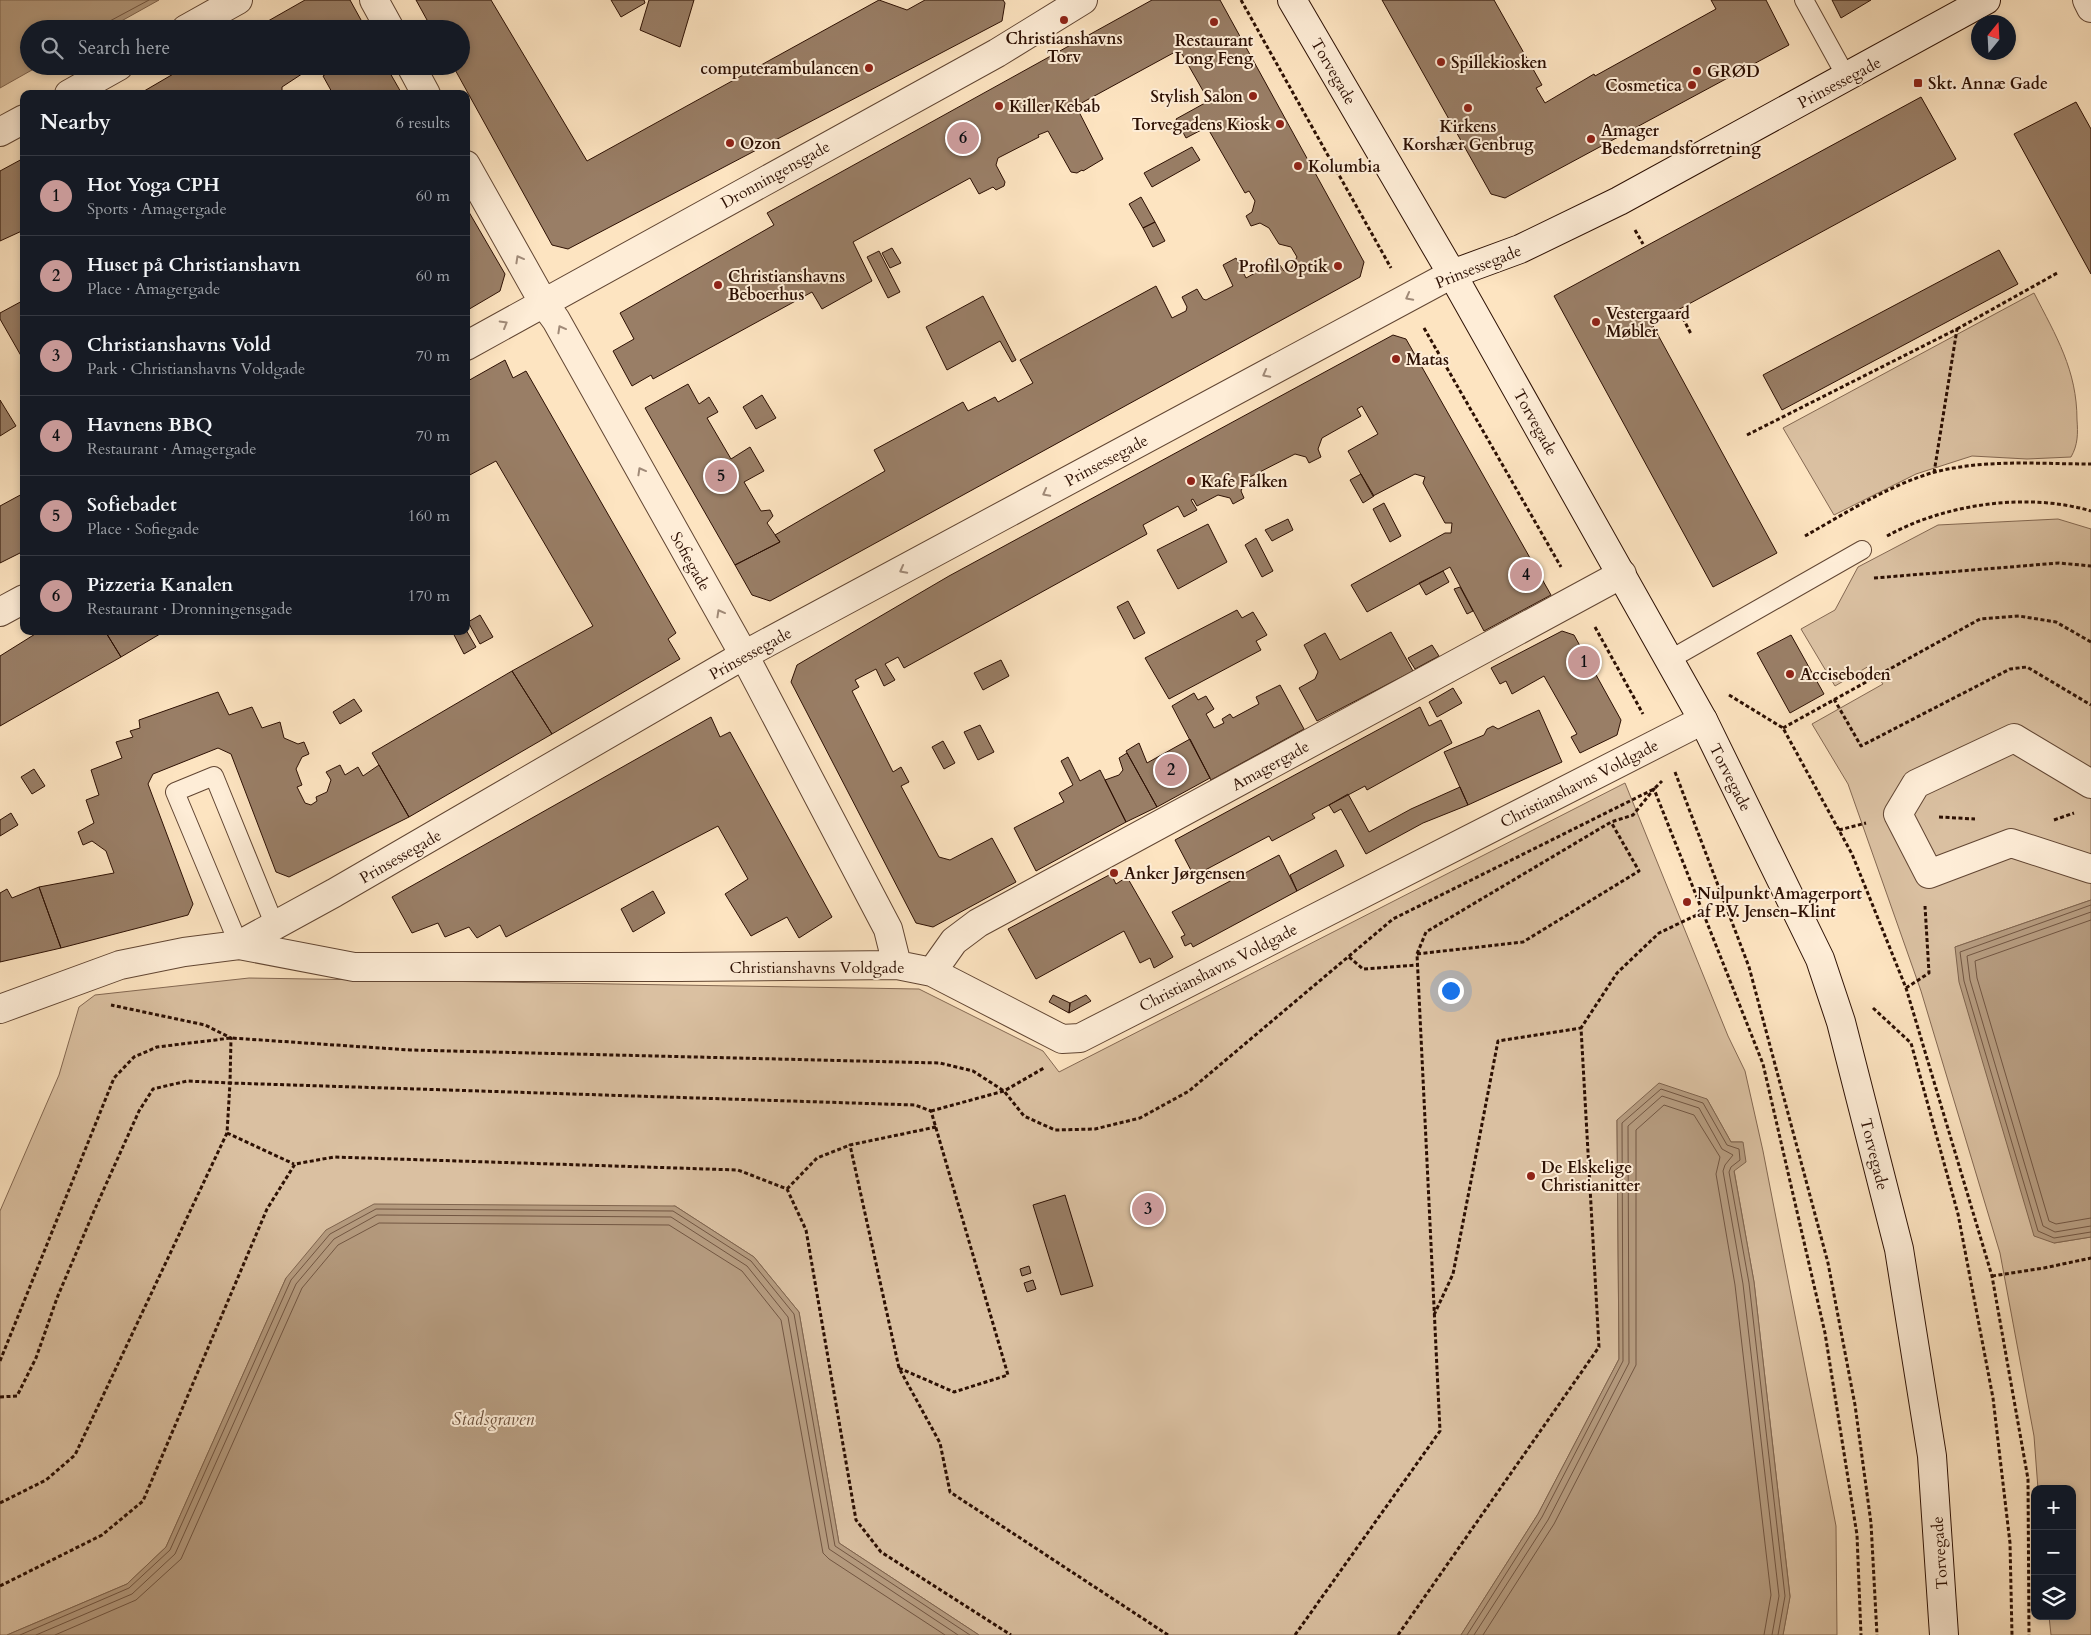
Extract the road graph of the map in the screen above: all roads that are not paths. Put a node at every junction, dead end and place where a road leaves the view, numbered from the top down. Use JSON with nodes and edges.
{"nodes":[{"id":1,"x":238,"y":0,"type":"edge"},
{"id":2,"x":374,"y":0,"type":"edge"},
{"id":3,"x":1083,"y":0,"type":"edge"},
{"id":4,"x":1292,"y":0,"type":"edge"},
{"id":5,"x":1804,"y":0,"type":"edge"},
{"id":6,"x":1986,"y":0,"type":"edge"},
{"id":7,"x":2087,"y":0,"type":"edge"},
{"id":8,"x":2091,"y":8,"type":"edge"},
{"id":9,"x":202,"y":20,"type":"edge"},
{"id":10,"x":385,"y":20,"type":"edge"},
{"id":11,"x":102,"y":75,"type":"edge"},
{"id":12,"x":416,"y":75,"type":"edge"},
{"id":13,"x":1847,"y":78,"type":"junction"},
{"id":14,"x":76,"y":90,"type":"edge"},
{"id":15,"x":424,"y":90,"type":"edge"},
{"id":16,"x":20,"y":121,"type":"edge"},
{"id":17,"x":0,"y":132,"type":"edge"},
{"id":18,"x":470,"y":172,"type":"edge"},
{"id":19,"x":1452,"y":274,"type":"junction"},
{"id":20,"x":543,"y":302,"type":"junction"},
{"id":21,"x":470,"y":344,"type":"edge"},
{"id":22,"x":1862,"y":550,"type":"road end"},
{"id":23,"x":1622,"y":574,"type":"junction"},
{"id":24,"x":20,"y":601,"type":"edge"},
{"id":25,"x":0,"y":612,"type":"edge"},
{"id":26,"x":744,"y":656,"type":"junction"},
{"id":27,"x":1669,"y":660,"type":"junction"},
{"id":28,"x":1703,"y":720,"type":"junction"},
{"id":29,"x":2091,"y":784,"type":"edge"},
{"id":30,"x":2091,"y":869,"type":"edge"},
{"id":31,"x":275,"y":926,"type":"junction"},
{"id":32,"x":239,"y":945,"type":"junction"},
{"id":33,"x":897,"y":965,"type":"junction"},
{"id":34,"x":932,"y":972,"type":"junction"},
{"id":35,"x":0,"y":1009,"type":"edge"},
{"id":36,"x":1944,"y":1635,"type":"edge"}],
"edges":[{"from":1,"to":9,"type":"street"},
{"from":2,"to":10,"type":"street"},
{"from":3,"to":20,"type":"street","name":"Dronningensgade"},
{"from":4,"to":19,"type":"street","name":"Torvegade"},
{"from":5,"to":13,"type":"lane"},
{"from":6,"to":13,"type":"street","name":"Prinsessegade"},
{"from":7,"to":8,"type":"street"},
{"from":11,"to":14,"type":"street"},
{"from":12,"to":15,"type":"street"},
{"from":13,"to":19,"type":"street","name":"Prinsessegade"},
{"from":16,"to":17,"type":"street"},
{"from":20,"to":18,"type":"street","name":"Sofiegade","one_way":true},
{"from":19,"to":23,"type":"street","name":"Torvegade"},
{"from":19,"to":26,"type":"street","name":"Prinsessegade","one_way":true},
{"from":21,"to":20,"type":"street","name":"Dronningensgade","one_way":true},
{"from":26,"to":20,"type":"street","name":"Sofiegade","one_way":true},
{"from":22,"to":27,"type":"lane"},
{"from":23,"to":27,"type":"street","name":"Torvegade"},
{"from":23,"to":34,"type":"street","name":"Amagergade"},
{"from":24,"to":25,"type":"street"},
{"from":26,"to":31,"type":"street","name":"Prinsessegade"},
{"from":26,"to":33,"type":"street","name":"Sofiegade"},
{"from":27,"to":28,"type":"street","name":"Torvegade"},
{"from":28,"to":34,"type":"street","name":"Christianshavns Voldgade"},
{"from":28,"to":36,"type":"street","name":"Torvegade"},
{"from":29,"to":30,"type":"street"},
{"from":31,"to":32,"type":"street","name":"Prinsessegade"},
{"from":31,"to":32,"type":"lane"},
{"from":32,"to":33,"type":"street","name":"Christianshavns Voldgade"},
{"from":32,"to":35,"type":"street","name":"Christianshavns Voldgade"},
{"from":33,"to":34,"type":"street","name":"Christianshavns Voldgade"}]}
